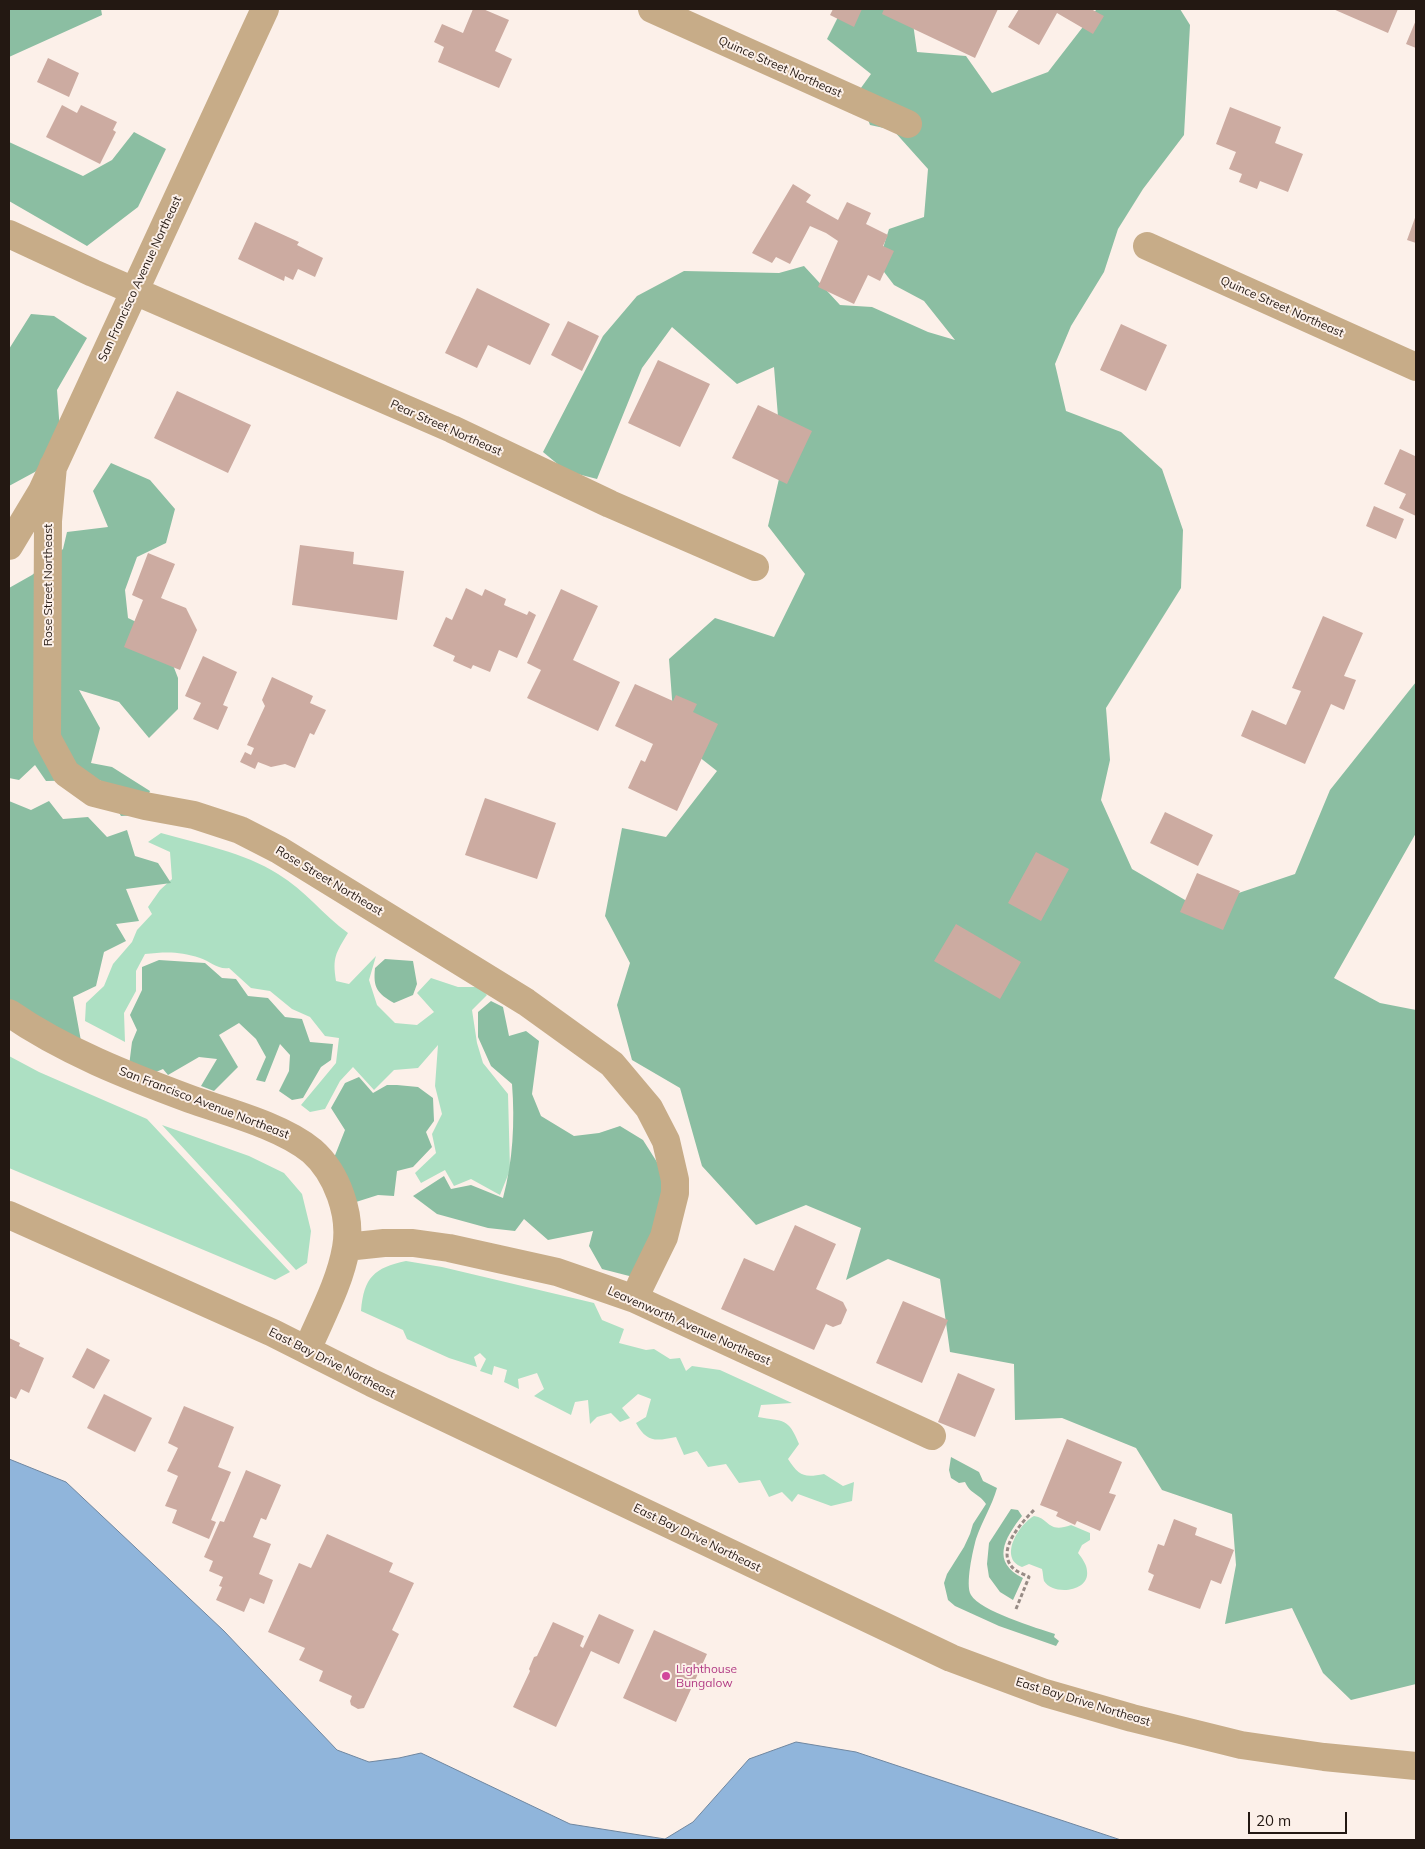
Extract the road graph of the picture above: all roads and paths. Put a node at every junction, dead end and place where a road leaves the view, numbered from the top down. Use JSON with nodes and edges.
{"nodes":[{"id":1,"x":265,"y":9,"type":"edge"},
{"id":2,"x":652,"y":9,"type":"edge"},
{"id":3,"x":908,"y":124,"type":"dead end"},
{"id":4,"x":9,"y":234,"type":"edge"},
{"id":5,"x":1147,"y":246,"type":"dead end"},
{"id":6,"x":135,"y":291,"type":"junction"},
{"id":7,"x":1416,"y":367,"type":"edge"},
{"id":8,"x":53,"y":466,"type":"junction"},
{"id":9,"x":9,"y":546,"type":"edge"},
{"id":10,"x":755,"y":567,"type":"dead end"},
{"id":11,"x":9,"y":1014,"type":"edge"},
{"id":12,"x":9,"y":1215,"type":"edge"},
{"id":13,"x":346,"y":1247,"type":"junction"},
{"id":14,"x":635,"y":1299,"type":"junction"},
{"id":15,"x":307,"y":1350,"type":"junction"},
{"id":16,"x":932,"y":1436,"type":"dead end"},
{"id":17,"x":1035,"y":1509,"type":"dead end"},
{"id":18,"x":1016,"y":1609,"type":"dead end"},
{"id":19,"x":1416,"y":1766,"type":"edge"}],
"edges":[{"from":1,"to":6,"type":"street","name":"San Francisco Avenue Northeast"},
{"from":2,"to":3,"type":"street","name":"Quince Street Northeast"},
{"from":4,"to":6,"type":"street","name":"Pear Street Northeast"},
{"from":5,"to":7,"type":"street","name":"Quince Street Northeast"},
{"from":6,"to":8,"type":"street","name":"San Francisco Avenue Northeast"},
{"from":6,"to":10,"type":"street","name":"Pear Street Northeast"},
{"from":8,"to":9,"type":"street","name":"San Francisco Avenue Northeast"},
{"from":8,"to":14,"type":"street","name":"Rose Street Northeast"},
{"from":11,"to":13,"type":"street","name":"San Francisco Avenue Northeast"},
{"from":12,"to":15,"type":"street","name":"East Bay Drive Northeast"},
{"from":13,"to":14,"type":"street","name":"Leavenworth Avenue Northeast"},
{"from":13,"to":15,"type":"street","name":"San Francisco Avenue Northeast"},
{"from":14,"to":16,"type":"street","name":"Leavenworth Avenue Northeast"},
{"from":15,"to":19,"type":"street","name":"East Bay Drive Northeast"},
{"from":17,"to":18,"type":"path"}]}
